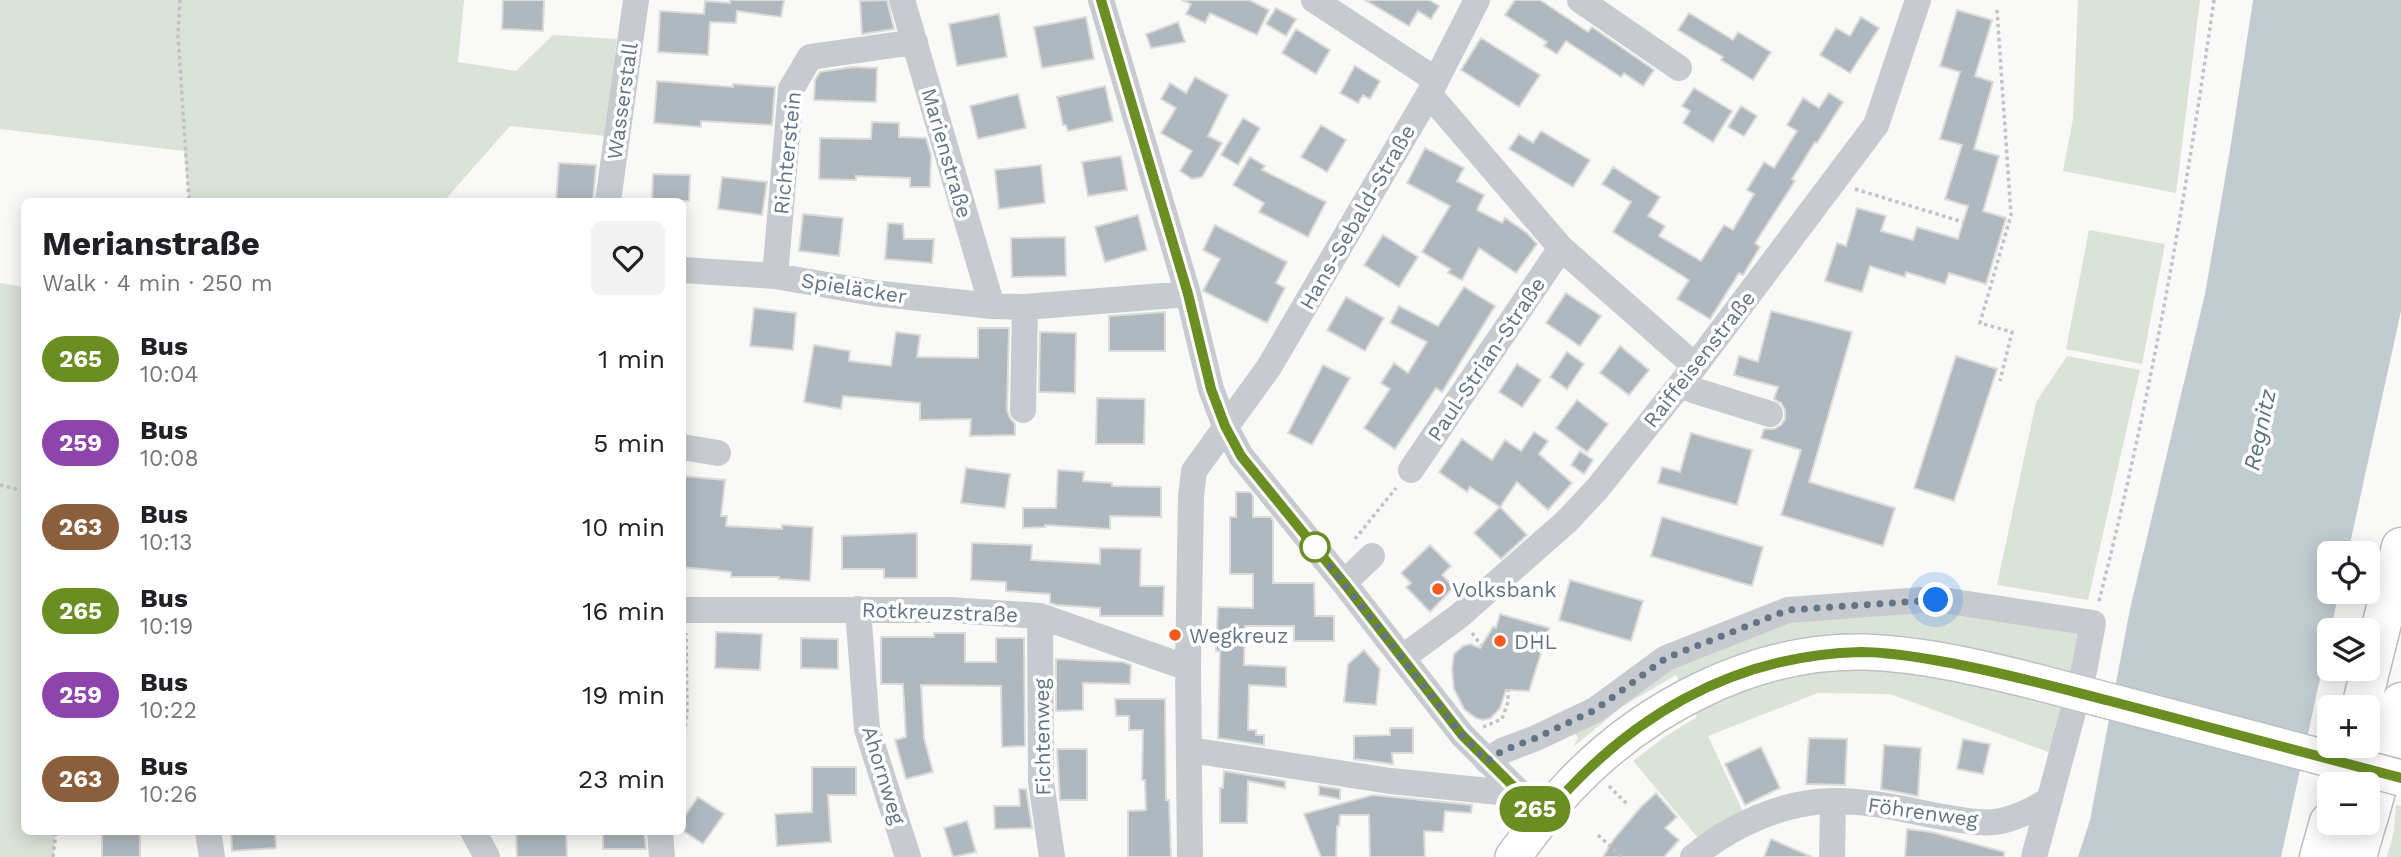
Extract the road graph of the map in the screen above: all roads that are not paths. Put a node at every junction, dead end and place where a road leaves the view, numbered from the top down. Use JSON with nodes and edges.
{"nodes":[{"id":1,"x":636,"y":0,"type":"edge"},
{"id":2,"x":902,"y":0,"type":"edge"},
{"id":3,"x":1101,"y":0,"type":"edge"},
{"id":4,"x":1314,"y":0,"type":"edge"},
{"id":5,"x":1477,"y":0,"type":"edge"},
{"id":6,"x":1580,"y":0,"type":"edge"},
{"id":7,"x":1918,"y":0,"type":"edge"},
{"id":8,"x":915,"y":43,"type":"junction"},
{"id":9,"x":1679,"y":68,"type":"dead end"},
{"id":10,"x":1432,"y":87,"type":"junction"},
{"id":11,"x":608,"y":198,"type":"edge"},
{"id":12,"x":1561,"y":248,"type":"junction"},
{"id":13,"x":686,"y":270,"type":"edge"},
{"id":14,"x":775,"y":276,"type":"junction"},
{"id":15,"x":1188,"y":294,"type":"junction"},
{"id":16,"x":992,"y":306,"type":"junction"},
{"id":17,"x":1024,"y":307,"type":"junction"},
{"id":18,"x":1689,"y":374,"type":"junction"},
{"id":19,"x":1023,"y":410,"type":"dead end"},
{"id":20,"x":1770,"y":414,"type":"dead end"},
{"id":21,"x":1225,"y":426,"type":"junction"},
{"id":22,"x":686,"y":448,"type":"edge"},
{"id":23,"x":718,"y":453,"type":"dead end"},
{"id":24,"x":1411,"y":470,"type":"road end"},
{"id":25,"x":2401,"y":547,"type":"edge"},
{"id":26,"x":1372,"y":556,"type":"dead end"},
{"id":27,"x":1338,"y":575,"type":"junction"},
{"id":28,"x":858,"y":609,"type":"junction"},
{"id":29,"x":686,"y":610,"type":"edge"},
{"id":30,"x":1040,"y":616,"type":"junction"},
{"id":31,"x":1402,"y":658,"type":"junction"},
{"id":32,"x":1188,"y":668,"type":"junction"},
{"id":33,"x":2364,"y":695,"type":"edge"},
{"id":34,"x":2401,"y":702,"type":"edge"},
{"id":35,"x":1190,"y":750,"type":"junction"},
{"id":36,"x":1487,"y":761,"type":"junction"},
{"id":37,"x":2380,"y":776,"type":"edge"},
{"id":38,"x":2401,"y":778,"type":"edge"},
{"id":39,"x":1519,"y":794,"type":"junction"},
{"id":40,"x":2050,"y":799,"type":"junction"},
{"id":41,"x":1833,"y":801,"type":"junction"},
{"id":42,"x":1544,"y":817,"type":"junction"},
{"id":43,"x":475,"y":835,"type":"edge"},
{"id":44,"x":660,"y":835,"type":"edge"},
{"id":45,"x":2325,"y":835,"type":"edge"},
{"id":46,"x":2363,"y":835,"type":"edge"},
{"id":47,"x":487,"y":857,"type":"edge"},
{"id":48,"x":662,"y":857,"type":"edge"},
{"id":49,"x":908,"y":857,"type":"edge"},
{"id":50,"x":1052,"y":857,"type":"edge"},
{"id":51,"x":1190,"y":857,"type":"edge"},
{"id":52,"x":1513,"y":857,"type":"edge"},
{"id":53,"x":1693,"y":857,"type":"edge"},
{"id":54,"x":1832,"y":857,"type":"edge"},
{"id":55,"x":2034,"y":857,"type":"edge"},
{"id":56,"x":2319,"y":857,"type":"edge"},
{"id":57,"x":2357,"y":857,"type":"edge"}],
"edges":[{"from":1,"to":11,"type":"street","name":"Wasserstall"},
{"from":2,"to":8,"type":"street","name":"Marienstraße"},
{"from":3,"to":15,"type":"street"},
{"from":4,"to":10,"type":"street"},
{"from":5,"to":10,"type":"street","name":"Hans-Sebald-Straße"},
{"from":6,"to":9,"type":"street"},
{"from":7,"to":18,"type":"street","name":"Raiffeisenstraße"},
{"from":8,"to":14,"type":"street","name":"Richterstein"},
{"from":8,"to":16,"type":"street","name":"Marienstraße"},
{"from":10,"to":12,"type":"street"},
{"from":10,"to":21,"type":"street","name":"Hans-Sebald-Straße"},
{"from":12,"to":18,"type":"street"},
{"from":12,"to":24,"type":"street","name":"Paul-Strian-Straße"},
{"from":13,"to":14,"type":"street","name":"Spieläcker"},
{"from":14,"to":16,"type":"street","name":"Spieläcker"},
{"from":15,"to":17,"type":"street","name":"Spieläcker"},
{"from":15,"to":21,"type":"street"},
{"from":16,"to":17,"type":"street","name":"Spieläcker"},
{"from":17,"to":19,"type":"street"},
{"from":18,"to":20,"type":"street"},
{"from":18,"to":31,"type":"street","name":"Raiffeisenstraße"},
{"from":21,"to":27,"type":"street"},
{"from":21,"to":32,"type":"street","name":"Hans-Sebald-Straße"},
{"from":22,"to":23,"type":"street"},
{"from":25,"to":33,"type":"highway"},
{"from":26,"to":27,"type":"street"},
{"from":27,"to":31,"type":"street"},
{"from":28,"to":29,"type":"street","name":"Rotkreuzstraße"},
{"from":28,"to":30,"type":"street","name":"Rotkreuzstraße"},
{"from":28,"to":49,"type":"street","name":"Ahornweg"},
{"from":30,"to":32,"type":"street","name":"Rotkreuzstraße"},
{"from":30,"to":50,"type":"street","name":"Fichtenweg"},
{"from":31,"to":36,"type":"street"},
{"from":32,"to":35,"type":"street","name":"Hans-Sebald-Straße"},
{"from":34,"to":37,"type":"highway"},
{"from":35,"to":39,"type":"street"},
{"from":35,"to":51,"type":"street","name":"Hans-Sebald-Straße"},
{"from":36,"to":39,"type":"street"},
{"from":36,"to":40,"type":"street"},
{"from":38,"to":42,"type":"main road","bridge":true},
{"from":39,"to":42,"type":"street"},
{"from":40,"to":41,"type":"street","name":"Föhrenweg"},
{"from":40,"to":55,"type":"street"},
{"from":41,"to":53,"type":"street","name":"Föhrenweg"},
{"from":41,"to":54,"type":"street"},
{"from":42,"to":52,"type":"main road"},
{"from":43,"to":47,"type":"street"},
{"from":44,"to":48,"type":"street"},
{"from":45,"to":56,"type":"highway"},
{"from":46,"to":57,"type":"highway"}]}
